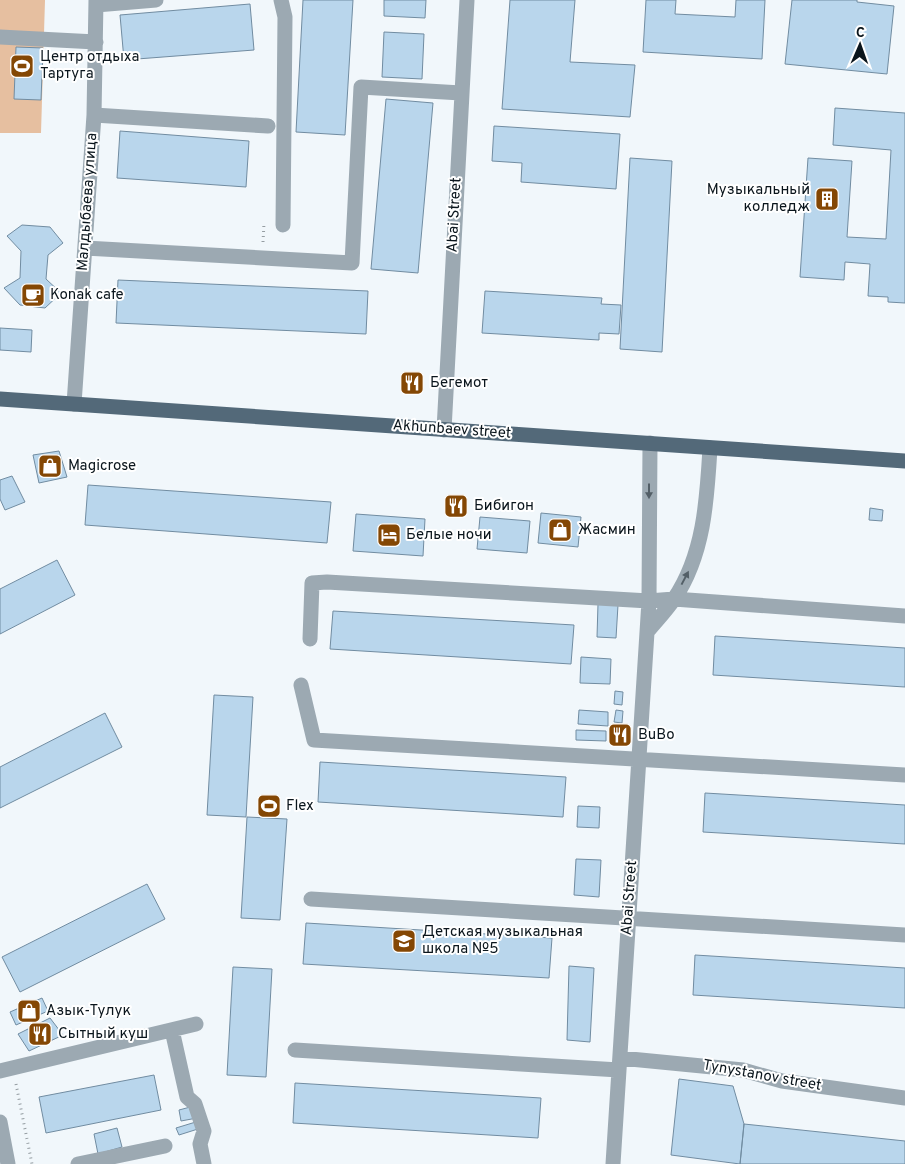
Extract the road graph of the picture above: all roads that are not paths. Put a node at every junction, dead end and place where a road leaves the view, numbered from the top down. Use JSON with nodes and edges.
{"nodes":[{"id":1,"x":156,"y":0,"type":"edge"},
{"id":2,"x":281,"y":0,"type":"edge"},
{"id":3,"x":468,"y":0,"type":"edge"},
{"id":4,"x":96,"y":3,"type":"edge"},
{"id":5,"x":0,"y":37,"type":"edge"},
{"id":6,"x":96,"y":42,"type":"junction"},
{"id":7,"x":461,"y":93,"type":"junction"},
{"id":8,"x":94,"y":115,"type":"junction"},
{"id":9,"x":268,"y":126,"type":"dead end"},
{"id":10,"x":283,"y":225,"type":"dead end"},
{"id":11,"x":85,"y":248,"type":"junction"},
{"id":12,"x":0,"y":398,"type":"edge"},
{"id":13,"x":74,"y":404,"type":"junction"},
{"id":14,"x":444,"y":430,"type":"junction"},
{"id":15,"x":650,"y":443,"type":"junction"},
{"id":16,"x":710,"y":448,"type":"junction"},
{"id":17,"x":905,"y":461,"type":"edge"},
{"id":18,"x":674,"y":599,"type":"junction"},
{"id":19,"x":649,"y":600,"type":"junction"},
{"id":20,"x":905,"y":616,"type":"edge"},
{"id":21,"x":647,"y":632,"type":"junction"},
{"id":22,"x":310,"y":639,"type":"dead end"},
{"id":23,"x":302,"y":684,"type":"dead end"},
{"id":24,"x":638,"y":759,"type":"junction"},
{"id":25,"x":905,"y":775,"type":"edge"},
{"id":26,"x":311,"y":899,"type":"dead end"},
{"id":27,"x":628,"y":918,"type":"junction"},
{"id":28,"x":905,"y":935,"type":"edge"},
{"id":29,"x":196,"y":1024,"type":"dead end"},
{"id":30,"x":172,"y":1030,"type":"junction"},
{"id":31,"x":295,"y":1050,"type":"dead end"},
{"id":32,"x":619,"y":1064,"type":"junction"},
{"id":33,"x":6,"y":1070,"type":"edge"},
{"id":34,"x":905,"y":1098,"type":"edge"},
{"id":35,"x":0,"y":1122,"type":"edge"},
{"id":36,"x":165,"y":1146,"type":"dead end"},
{"id":37,"x":8,"y":1164,"type":"edge"},
{"id":38,"x":78,"y":1164,"type":"edge"},
{"id":39,"x":204,"y":1164,"type":"edge"},
{"id":40,"x":613,"y":1164,"type":"edge"}],
"edges":[{"from":1,"to":4,"type":"street"},
{"from":2,"to":10,"type":"street"},
{"from":3,"to":7,"type":"street","name":"Abai Street"},
{"from":4,"to":6,"type":"street","name":"Малдыбаева улица"},
{"from":5,"to":6,"type":"street"},
{"from":6,"to":8,"type":"street","name":"Малдыбаева улица"},
{"from":7,"to":11,"type":"street"},
{"from":7,"to":14,"type":"street","name":"Abai Street"},
{"from":8,"to":9,"type":"street"},
{"from":8,"to":11,"type":"street","name":"Малдыбаева улица"},
{"from":11,"to":13,"type":"street","name":"Малдыбаева улица"},
{"from":12,"to":13,"type":"main road","name":"Akhunbaev street"},
{"from":13,"to":14,"type":"main road","name":"Akhunbaev street"},
{"from":14,"to":15,"type":"main road","name":"Akhunbaev street"},
{"from":15,"to":16,"type":"main road","name":"Akhunbaev street"},
{"from":15,"to":19,"type":"street","name":"Abai Street","one_way":true},
{"from":16,"to":17,"type":"main road","name":"Akhunbaev street"},
{"from":18,"to":16,"type":"street","one_way":true},
{"from":18,"to":19,"type":"street"},
{"from":18,"to":20,"type":"street"},
{"from":18,"to":21,"type":"street"},
{"from":19,"to":21,"type":"street","name":"Abai Street"},
{"from":19,"to":22,"type":"street"},
{"from":21,"to":24,"type":"street","name":"Abai Street"},
{"from":23,"to":24,"type":"street"},
{"from":24,"to":25,"type":"street"},
{"from":24,"to":27,"type":"street","name":"Abai Street"},
{"from":26,"to":27,"type":"street"},
{"from":27,"to":28,"type":"street"},
{"from":27,"to":32,"type":"street","name":"Abai Street"},
{"from":29,"to":30,"type":"street"},
{"from":30,"to":33,"type":"street"},
{"from":30,"to":39,"type":"street"},
{"from":31,"to":32,"type":"street","name":"Tynystanov street"},
{"from":32,"to":34,"type":"street","name":"Tynystanov street"},
{"from":32,"to":40,"type":"street","name":"Abai Street"},
{"from":35,"to":37,"type":"street"},
{"from":36,"to":38,"type":"street"}]}
